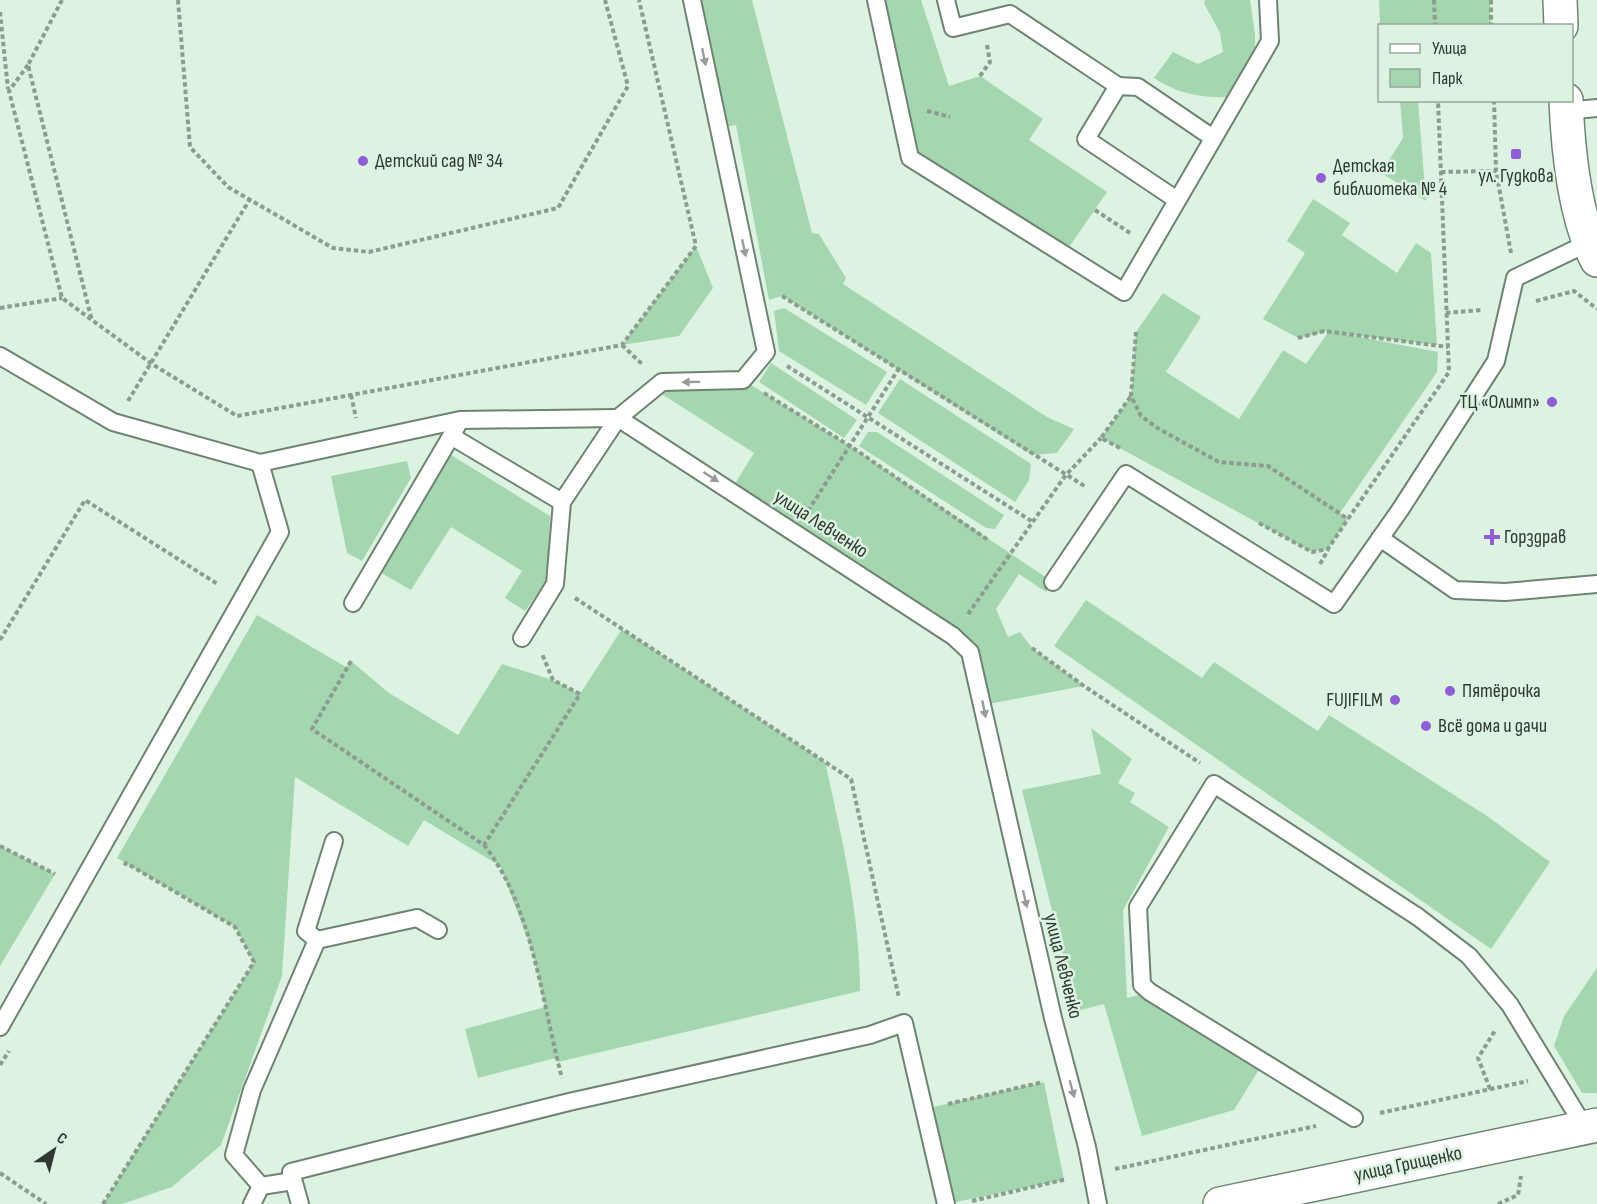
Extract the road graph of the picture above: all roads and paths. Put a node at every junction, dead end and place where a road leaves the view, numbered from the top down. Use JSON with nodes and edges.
{"nodes":[{"id":1,"x":62,"y":0,"type":"edge"},
{"id":2,"x":178,"y":0,"type":"edge"},
{"id":3,"x":605,"y":0,"type":"edge"},
{"id":4,"x":639,"y":0,"type":"edge"},
{"id":5,"x":692,"y":0,"type":"edge"},
{"id":6,"x":876,"y":0,"type":"edge"},
{"id":7,"x":946,"y":0,"type":"edge"},
{"id":8,"x":1269,"y":0,"type":"edge"},
{"id":9,"x":1434,"y":0,"type":"edge"},
{"id":10,"x":1491,"y":0,"type":"edge"},
{"id":11,"x":1560,"y":0,"type":"edge"},
{"id":12,"x":0,"y":12,"type":"edge"},
{"id":13,"x":1435,"y":24,"type":"edge"},
{"id":14,"x":1491,"y":24,"type":"edge"},
{"id":15,"x":1561,"y":24,"type":"edge"},
{"id":16,"x":28,"y":65,"type":"junction"},
{"id":17,"x":1118,"y":86,"type":"junction"},
{"id":18,"x":9,"y":90,"type":"junction"},
{"id":19,"x":1438,"y":102,"type":"edge"},
{"id":20,"x":1494,"y":102,"type":"edge"},
{"id":21,"x":1576,"y":107,"type":"edge"},
{"id":22,"x":1213,"y":138,"type":"junction"},
{"id":23,"x":1496,"y":171,"type":"junction"},
{"id":24,"x":1441,"y":172,"type":"junction"},
{"id":25,"x":250,"y":199,"type":"junction"},
{"id":26,"x":1178,"y":200,"type":"junction"},
{"id":27,"x":1095,"y":210,"type":"dead end"},
{"id":28,"x":1151,"y":246,"type":"junction"},
{"id":29,"x":1593,"y":252,"type":"edge"},
{"id":30,"x":1515,"y":278,"type":"junction"},
{"id":31,"x":62,"y":298,"type":"junction"},
{"id":32,"x":756,"y":304,"type":"junction"},
{"id":33,"x":0,"y":308,"type":"edge"},
{"id":34,"x":93,"y":321,"type":"junction"},
{"id":35,"x":1136,"y":332,"type":"dead end"},
{"id":36,"x":1298,"y":338,"type":"dead end"},
{"id":37,"x":1448,"y":347,"type":"junction"},
{"id":38,"x":766,"y":352,"type":"junction"},
{"id":39,"x":0,"y":356,"type":"edge"},
{"id":40,"x":152,"y":364,"type":"junction"},
{"id":41,"x":898,"y":370,"type":"junction"},
{"id":42,"x":743,"y":380,"type":"junction"},
{"id":43,"x":1131,"y":396,"type":"junction"},
{"id":44,"x":618,"y":417,"type":"junction"},
{"id":45,"x":868,"y":417,"type":"junction"},
{"id":46,"x":460,"y":420,"type":"junction"},
{"id":47,"x":113,"y":422,"type":"junction"},
{"id":48,"x":451,"y":436,"type":"junction"},
{"id":49,"x":1101,"y":438,"type":"junction"},
{"id":50,"x":850,"y":446,"type":"junction"},
{"id":51,"x":1123,"y":449,"type":"dead end"},
{"id":52,"x":260,"y":464,"type":"junction"},
{"id":53,"x":1065,"y":476,"type":"junction"},
{"id":54,"x":561,"y":502,"type":"junction"},
{"id":55,"x":1249,"y":518,"type":"dead end"},
{"id":56,"x":1348,"y":519,"type":"junction"},
{"id":57,"x":1033,"y":522,"type":"junction"},
{"id":58,"x":795,"y":531,"type":"junction"},
{"id":59,"x":1380,"y":538,"type":"junction"},
{"id":60,"x":988,"y":540,"type":"dead end"},
{"id":61,"x":1053,"y":582,"type":"dead end"},
{"id":62,"x":555,"y":584,"type":"junction"},
{"id":63,"x":1597,"y":584,"type":"edge"},
{"id":64,"x":220,"y":586,"type":"dead end"},
{"id":65,"x":353,"y":603,"type":"dead end"},
{"id":66,"x":525,"y":632,"type":"joint"},
{"id":67,"x":953,"y":636,"type":"junction"},
{"id":68,"x":0,"y":640,"type":"edge"},
{"id":69,"x":1032,"y":648,"type":"dead end"},
{"id":70,"x":351,"y":662,"type":"dead end"},
{"id":71,"x":1214,"y":784,"type":"junction"},
{"id":72,"x":334,"y":841,"type":"dead end"},
{"id":73,"x":484,"y":845,"type":"junction"},
{"id":74,"x":0,"y":846,"type":"edge"},
{"id":75,"x":126,"y":863,"type":"dead end"},
{"id":76,"x":55,"y":874,"type":"dead end"},
{"id":77,"x":438,"y":930,"type":"dead end"},
{"id":78,"x":317,"y":940,"type":"junction"},
{"id":79,"x":1510,"y":1005,"type":"junction"},
{"id":80,"x":904,"y":1023,"type":"junction"},
{"id":81,"x":0,"y":1027,"type":"edge"},
{"id":82,"x":1069,"y":1076,"type":"junction"},
{"id":83,"x":1551,"y":1077,"type":"junction"},
{"id":84,"x":1490,"y":1089,"type":"junction"},
{"id":85,"x":569,"y":1102,"type":"junction"},
{"id":86,"x":924,"y":1109,"type":"junction"},
{"id":87,"x":1354,"y":1118,"type":"junction"},
{"id":88,"x":1591,"y":1126,"type":"edge"},
{"id":89,"x":0,"y":1173,"type":"edge"},
{"id":90,"x":1092,"y":1173,"type":"junction"},
{"id":91,"x":293,"y":1181,"type":"junction"},
{"id":92,"x":261,"y":1185,"type":"junction"},
{"id":93,"x":1296,"y":1196,"type":"edge"},
{"id":94,"x":967,"y":1202,"type":"dead end"},
{"id":95,"x":46,"y":1204,"type":"edge"},
{"id":96,"x":103,"y":1204,"type":"edge"},
{"id":97,"x":252,"y":1204,"type":"edge"},
{"id":98,"x":300,"y":1204,"type":"edge"},
{"id":99,"x":946,"y":1204,"type":"edge"},
{"id":100,"x":1098,"y":1204,"type":"edge"},
{"id":101,"x":1220,"y":1204,"type":"edge"}],
"edges":[{"from":1,"to":16,"type":"path"},
{"from":2,"to":25,"type":"path"},
{"from":3,"to":25,"type":"path"},
{"from":4,"to":40,"type":"path"},
{"from":5,"to":32,"type":"lane","one_way":true},
{"from":6,"to":28,"type":"lane"},
{"from":7,"to":17,"type":"lane"},
{"from":8,"to":22,"type":"lane"},
{"from":9,"to":13,"type":"path"},
{"from":10,"to":14,"type":"path"},
{"from":11,"to":15,"type":"street"},
{"from":12,"to":18,"type":"path"},
{"from":16,"to":18,"type":"path"},
{"from":16,"to":34,"type":"path"},
{"from":17,"to":22,"type":"lane"},
{"from":17,"to":26,"type":"lane"},
{"from":18,"to":31,"type":"path"},
{"from":19,"to":24,"type":"path"},
{"from":20,"to":23,"type":"path"},
{"from":21,"to":29,"type":"street"},
{"from":22,"to":26,"type":"lane"},
{"from":23,"to":24,"type":"path"},
{"from":23,"to":30,"type":"path"},
{"from":24,"to":37,"type":"path"},
{"from":25,"to":40,"type":"path"},
{"from":26,"to":28,"type":"lane"},
{"from":27,"to":28,"type":"path"},
{"from":29,"to":30,"type":"lane"},
{"from":30,"to":59,"type":"lane"},
{"from":31,"to":33,"type":"path"},
{"from":31,"to":34,"type":"path"},
{"from":32,"to":38,"type":"lane"},
{"from":32,"to":41,"type":"path"},
{"from":34,"to":40,"type":"path"},
{"from":35,"to":43,"type":"path"},
{"from":36,"to":37,"type":"path"},
{"from":37,"to":56,"type":"path"},
{"from":38,"to":42,"type":"lane"},
{"from":38,"to":45,"type":"path"},
{"from":39,"to":47,"type":"lane"},
{"from":40,"to":47,"type":"path"},
{"from":41,"to":45,"type":"path"},
{"from":41,"to":53,"type":"path"},
{"from":42,"to":44,"type":"lane","one_way":true},
{"from":42,"to":50,"type":"path"},
{"from":43,"to":49,"type":"path"},
{"from":43,"to":56,"type":"path"},
{"from":44,"to":46,"type":"lane"},
{"from":44,"to":54,"type":"lane"},
{"from":44,"to":58,"type":"lane","name":"улица Левченко","one_way":true},
{"from":45,"to":50,"type":"path"},
{"from":45,"to":57,"type":"path"},
{"from":46,"to":48,"type":"lane"},
{"from":46,"to":52,"type":"lane"},
{"from":47,"to":52,"type":"lane"},
{"from":48,"to":54,"type":"lane"},
{"from":48,"to":65,"type":"lane"},
{"from":49,"to":51,"type":"path"},
{"from":49,"to":53,"type":"path"},
{"from":50,"to":58,"type":"path"},
{"from":50,"to":60,"type":"path"},
{"from":52,"to":81,"type":"lane"},
{"from":53,"to":57,"type":"path"},
{"from":54,"to":62,"type":"lane"},
{"from":55,"to":56,"type":"path"},
{"from":57,"to":67,"type":"path"},
{"from":58,"to":67,"type":"lane","name":"улица Левченко"},
{"from":59,"to":61,"type":"lane"},
{"from":59,"to":63,"type":"lane"},
{"from":62,"to":66,"type":"lane"},
{"from":62,"to":80,"type":"path"},
{"from":64,"to":68,"type":"path"},
{"from":66,"to":73,"type":"path"},
{"from":67,"to":82,"type":"lane","name":"улица Левченко","one_way":true},
{"from":69,"to":71,"type":"path"},
{"from":70,"to":73,"type":"path"},
{"from":71,"to":79,"type":"lane"},
{"from":71,"to":87,"type":"lane"},
{"from":72,"to":78,"type":"lane"},
{"from":73,"to":85,"type":"path"},
{"from":74,"to":76,"type":"path"},
{"from":75,"to":96,"type":"path"},
{"from":77,"to":78,"type":"lane"},
{"from":78,"to":92,"type":"lane"},
{"from":79,"to":83,"type":"lane"},
{"from":79,"to":84,"type":"path"},
{"from":80,"to":85,"type":"lane"},
{"from":80,"to":86,"type":"lane"},
{"from":82,"to":86,"type":"path"},
{"from":82,"to":90,"type":"lane","name":"улица Левченко","one_way":true},
{"from":83,"to":84,"type":"path"},
{"from":83,"to":88,"type":"lane"},
{"from":84,"to":87,"type":"path"},
{"from":85,"to":91,"type":"lane"},
{"from":86,"to":99,"type":"lane"},
{"from":87,"to":90,"type":"path"},
{"from":88,"to":93,"type":"street","name":"улица Грищенко"},
{"from":89,"to":95,"type":"path"},
{"from":90,"to":94,"type":"path"},
{"from":90,"to":100,"type":"lane","name":"улица Левченко"},
{"from":91,"to":92,"type":"lane"},
{"from":91,"to":98,"type":"lane"},
{"from":92,"to":97,"type":"lane"},
{"from":93,"to":101,"type":"street","name":"улица Грищенко"}]}
